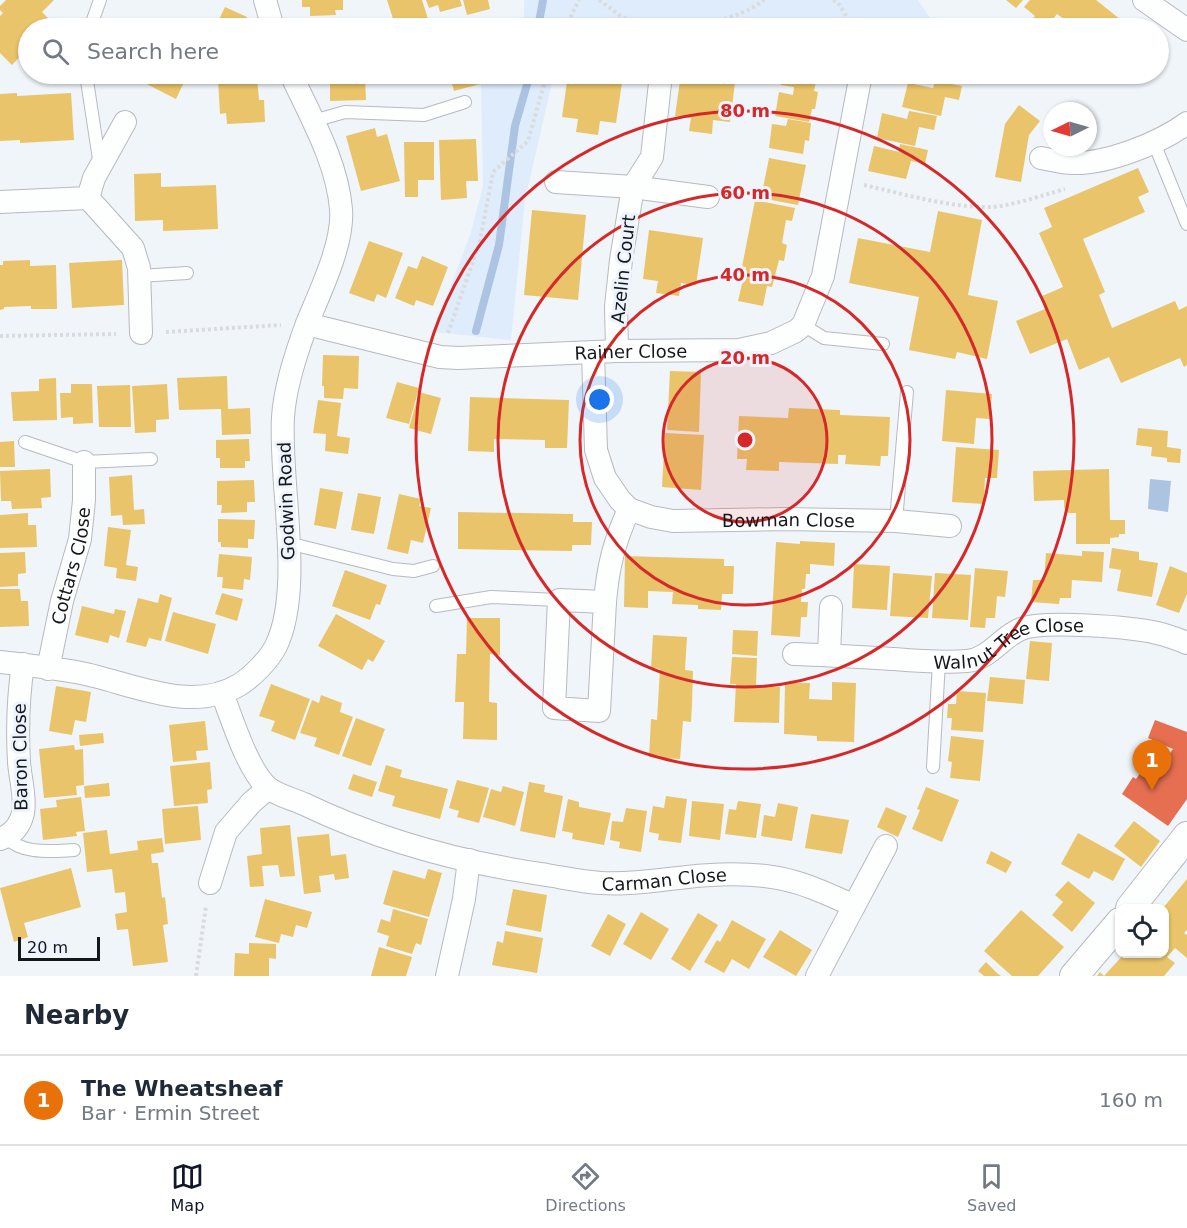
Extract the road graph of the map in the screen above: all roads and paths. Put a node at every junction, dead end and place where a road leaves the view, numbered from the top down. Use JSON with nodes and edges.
{"nodes":[{"id":1,"x":100,"y":0,"type":"edge"},
{"id":2,"x":265,"y":0,"type":"edge"},
{"id":3,"x":579,"y":0,"type":"edge"},
{"id":4,"x":599,"y":0,"type":"edge"},
{"id":5,"x":764,"y":0,"type":"edge"},
{"id":6,"x":833,"y":0,"type":"edge"},
{"id":7,"x":1144,"y":0,"type":"edge"},
{"id":8,"x":94,"y":18,"type":"edge"},
{"id":9,"x":270,"y":18,"type":"edge"},
{"id":10,"x":570,"y":18,"type":"edge"},
{"id":11,"x":625,"y":18,"type":"edge"},
{"id":12,"x":724,"y":18,"type":"edge"},
{"id":13,"x":848,"y":18,"type":"edge"},
{"id":14,"x":1187,"y":30,"type":"edge"},
{"id":15,"x":88,"y":84,"type":"edge"},
{"id":16,"x":296,"y":84,"type":"edge"},
{"id":17,"x":544,"y":84,"type":"edge"},
{"id":18,"x":660,"y":84,"type":"edge"},
{"id":19,"x":859,"y":84,"type":"edge"},
{"id":20,"x":465,"y":102,"type":"dead end"},
{"id":21,"x":313,"y":121,"type":"junction"},
{"id":22,"x":125,"y":122,"type":"dead end"},
{"id":23,"x":1187,"y":123,"type":"edge"},
{"id":24,"x":1154,"y":143,"type":"junction"},
{"id":25,"x":1041,"y":158,"type":"dead end"},
{"id":26,"x":100,"y":167,"type":"junction"},
{"id":27,"x":556,"y":182,"type":"dead end"},
{"id":28,"x":1075,"y":186,"type":"dead end"},
{"id":29,"x":633,"y":188,"type":"junction"},
{"id":30,"x":838,"y":196,"type":"junction"},
{"id":31,"x":708,"y":197,"type":"dead end"},
{"id":32,"x":88,"y":198,"type":"junction"},
{"id":33,"x":0,"y":202,"type":"edge"},
{"id":34,"x":1187,"y":224,"type":"edge"},
{"id":35,"x":187,"y":273,"type":"dead end"},
{"id":36,"x":139,"y":276,"type":"junction"},
{"id":37,"x":307,"y":324,"type":"junction"},
{"id":38,"x":803,"y":325,"type":"junction"},
{"id":39,"x":141,"y":333,"type":"dead end"},
{"id":40,"x":883,"y":344,"type":"dead end"},
{"id":41,"x":617,"y":351,"type":"junction"},
{"id":42,"x":593,"y":353,"type":"junction"},
{"id":43,"x":440,"y":357,"type":"junction"},
{"id":44,"x":907,"y":393,"type":"dead end"},
{"id":45,"x":25,"y":442,"type":"dead end"},
{"id":46,"x":151,"y":459,"type":"dead end"},
{"id":47,"x":84,"y":462,"type":"junction"},
{"id":48,"x":629,"y":509,"type":"junction"},
{"id":49,"x":896,"y":521,"type":"junction"},
{"id":50,"x":950,"y":526,"type":"dead end"},
{"id":51,"x":288,"y":543,"type":"junction"},
{"id":52,"x":433,"y":566,"type":"dead end"},
{"id":53,"x":560,"y":600,"type":"junction"},
{"id":54,"x":605,"y":602,"type":"junction"},
{"id":55,"x":436,"y":606,"type":"dead end"},
{"id":56,"x":831,"y":607,"type":"dead end"},
{"id":57,"x":1187,"y":643,"type":"edge"},
{"id":58,"x":794,"y":654,"type":"dead end"},
{"id":59,"x":829,"y":655,"type":"junction"},
{"id":60,"x":0,"y":662,"type":"edge"},
{"id":61,"x":939,"y":662,"type":"junction"},
{"id":62,"x":23,"y":664,"type":"junction"},
{"id":63,"x":48,"y":669,"type":"junction"},
{"id":64,"x":222,"y":693,"type":"junction"},
{"id":65,"x":933,"y":767,"type":"dead end"},
{"id":66,"x":268,"y":788,"type":"junction"},
{"id":67,"x":1187,"y":836,"type":"edge"},
{"id":68,"x":3,"y":838,"type":"edge"},
{"id":69,"x":886,"y":846,"type":"dead end"},
{"id":70,"x":74,"y":850,"type":"dead end"},
{"id":71,"x":469,"y":860,"type":"junction"},
{"id":72,"x":210,"y":884,"type":"joint"},
{"id":73,"x":1134,"y":904,"type":"edge"},
{"id":74,"x":854,"y":906,"type":"junction"},
{"id":75,"x":1115,"y":927,"type":"edge"},
{"id":76,"x":196,"y":976,"type":"edge"},
{"id":77,"x":447,"y":976,"type":"edge"},
{"id":78,"x":817,"y":976,"type":"edge"},
{"id":79,"x":1074,"y":976,"type":"edge"}],
"edges":[{"from":1,"to":8,"type":"lane"},
{"from":2,"to":9,"type":"street"},
{"from":3,"to":10,"type":"path"},
{"from":4,"to":11,"type":"path"},
{"from":5,"to":12,"type":"path"},
{"from":6,"to":13,"type":"path"},
{"from":7,"to":14,"type":"street"},
{"from":15,"to":26,"type":"lane"},
{"from":16,"to":21,"type":"street","name":"Godwin Road"},
{"from":17,"to":43,"type":"path"},
{"from":18,"to":29,"type":"street","name":"Azelin Court"},
{"from":19,"to":30,"type":"street"},
{"from":20,"to":21,"type":"lane"},
{"from":21,"to":37,"type":"street","name":"Godwin Road"},
{"from":22,"to":26,"type":"street"},
{"from":23,"to":24,"type":"street"},
{"from":24,"to":25,"type":"street"},
{"from":24,"to":34,"type":"lane"},
{"from":26,"to":32,"type":"street"},
{"from":27,"to":29,"type":"street"},
{"from":28,"to":30,"type":"path"},
{"from":29,"to":31,"type":"street"},
{"from":29,"to":41,"type":"street","name":"Azelin Court"},
{"from":30,"to":38,"type":"street"},
{"from":32,"to":33,"type":"street"},
{"from":32,"to":36,"type":"street"},
{"from":35,"to":36,"type":"lane"},
{"from":36,"to":39,"type":"street"},
{"from":37,"to":43,"type":"street","name":"Rainer Close"},
{"from":37,"to":51,"type":"street","name":"Godwin Road"},
{"from":38,"to":40,"type":"lane"},
{"from":38,"to":41,"type":"street","name":"Rainer Close"},
{"from":41,"to":42,"type":"street","name":"Rainer Close"},
{"from":42,"to":43,"type":"street","name":"Rainer Close"},
{"from":42,"to":48,"type":"street"},
{"from":44,"to":49,"type":"lane"},
{"from":45,"to":47,"type":"lane"},
{"from":46,"to":47,"type":"lane"},
{"from":47,"to":63,"type":"street","name":"Cottars Close"},
{"from":48,"to":49,"type":"street","name":"Bowman Close"},
{"from":48,"to":54,"type":"street"},
{"from":49,"to":50,"type":"street","name":"Bowman Close"},
{"from":51,"to":52,"type":"lane"},
{"from":51,"to":64,"type":"street","name":"Godwin Road"},
{"from":53,"to":54,"type":"street"},
{"from":53,"to":54,"type":"street"},
{"from":53,"to":55,"type":"lane"},
{"from":56,"to":59,"type":"street"},
{"from":57,"to":61,"type":"street","name":"Walnut Tree Close"},
{"from":58,"to":59,"type":"street","name":"Walnut Tree Close"},
{"from":59,"to":61,"type":"street","name":"Walnut Tree Close"},
{"from":60,"to":62,"type":"street","name":"Godwin Road"},
{"from":61,"to":65,"type":"lane"},
{"from":62,"to":63,"type":"street","name":"Godwin Road"},
{"from":62,"to":68,"type":"street","name":"Baron Close"},
{"from":63,"to":64,"type":"street","name":"Godwin Road"},
{"from":64,"to":66,"type":"street"},
{"from":66,"to":71,"type":"street","name":"Carman Close"},
{"from":66,"to":72,"type":"street"},
{"from":67,"to":73,"type":"street"},
{"from":68,"to":70,"type":"lane"},
{"from":69,"to":74,"type":"street"},
{"from":71,"to":74,"type":"street","name":"Carman Close"},
{"from":71,"to":77,"type":"street"},
{"from":72,"to":76,"type":"path"},
{"from":74,"to":78,"type":"street"},
{"from":75,"to":79,"type":"street"}]}
